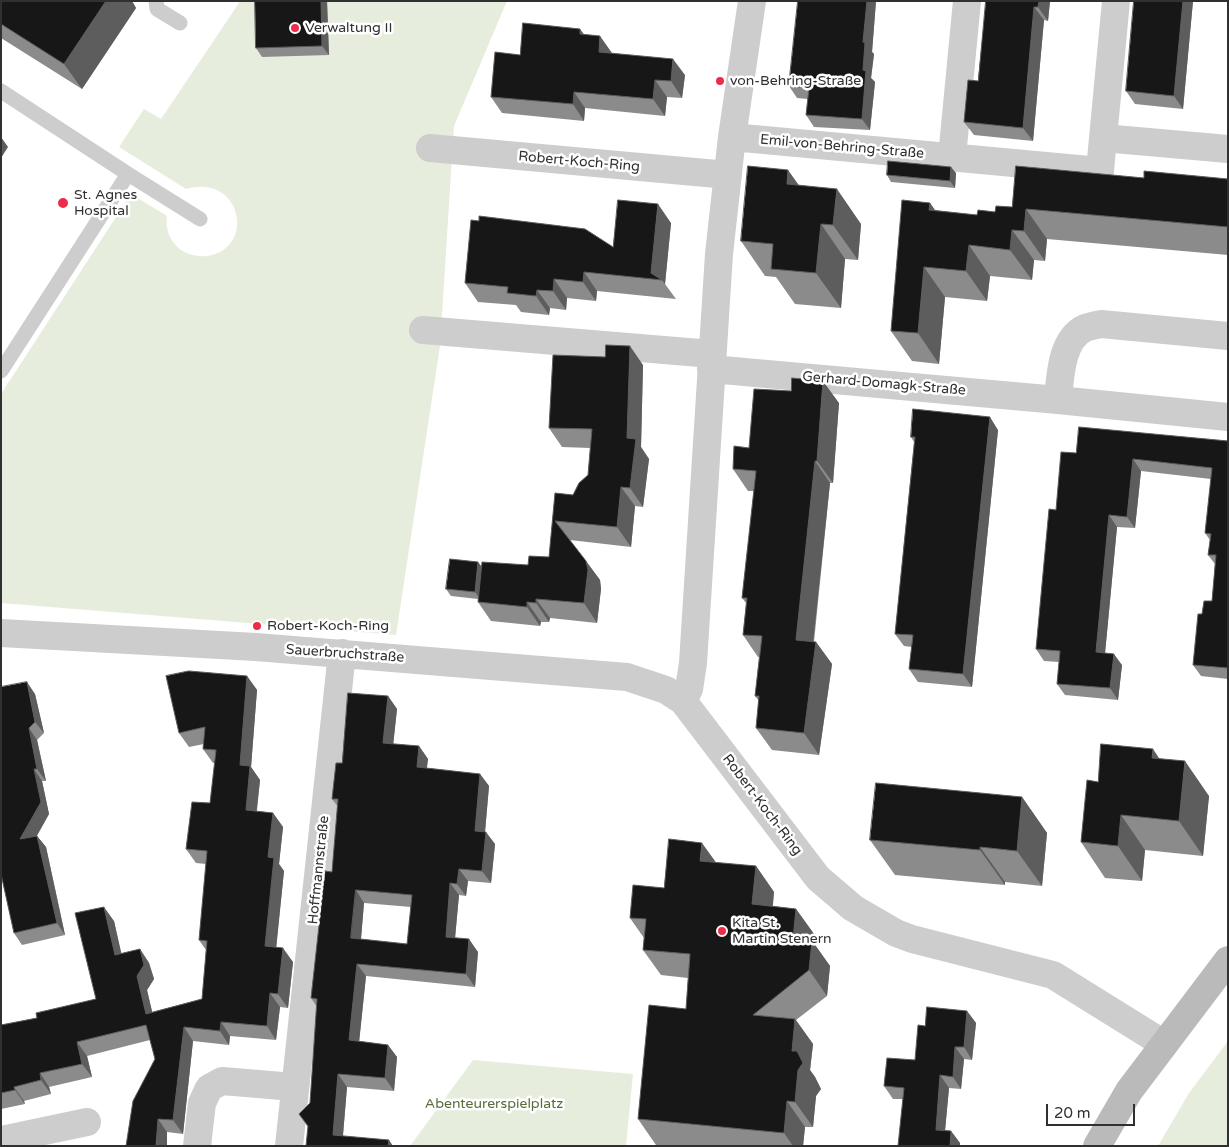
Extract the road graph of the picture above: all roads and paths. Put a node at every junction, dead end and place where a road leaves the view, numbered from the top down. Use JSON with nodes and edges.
{"nodes":[{"id":1,"x":752,"y":1,"type":"edge"},
{"id":2,"x":967,"y":1,"type":"edge"},
{"id":3,"x":1116,"y":1,"type":"edge"},
{"id":4,"x":153,"y":4,"type":"edge"},
{"id":5,"x":180,"y":22,"type":"dead end"},
{"id":6,"x":1,"y":91,"type":"edge"},
{"id":7,"x":732,"y":137,"type":"junction"},
{"id":8,"x":1103,"y":138,"type":"junction"},
{"id":9,"x":430,"y":148,"type":"dead end"},
{"id":10,"x":1228,"y":149,"type":"edge"},
{"id":11,"x":952,"y":157,"type":"junction"},
{"id":12,"x":124,"y":171,"type":"junction"},
{"id":13,"x":728,"y":175,"type":"junction"},
{"id":14,"x":200,"y":218,"type":"dead end"},
{"id":15,"x":423,"y":330,"type":"dead end"},
{"id":16,"x":1228,"y":336,"type":"edge"},
{"id":17,"x":712,"y":362,"type":"junction"},
{"id":18,"x":1,"y":371,"type":"edge"},
{"id":19,"x":1058,"y":400,"type":"junction"},
{"id":20,"x":1228,"y":417,"type":"edge"},
{"id":21,"x":1,"y":633,"type":"edge"},
{"id":22,"x":342,"y":653,"type":"junction"},
{"id":23,"x":683,"y":701,"type":"junction"},
{"id":24,"x":1228,"y":960,"type":"edge"},
{"id":25,"x":1164,"y":1044,"type":"junction"},
{"id":26,"x":294,"y":1087,"type":"junction"},
{"id":27,"x":87,"y":1122,"type":"dead end"},
{"id":28,"x":1,"y":1140,"type":"edge"},
{"id":29,"x":197,"y":1146,"type":"edge"},
{"id":30,"x":288,"y":1146,"type":"edge"},
{"id":31,"x":1097,"y":1146,"type":"edge"}],
"edges":[{"from":1,"to":7,"type":"street"},
{"from":2,"to":11,"type":"street"},
{"from":3,"to":8,"type":"street","name":"Emil-von-Behring-Straße"},
{"from":4,"to":5,"type":"lane"},
{"from":6,"to":12,"type":"lane"},
{"from":7,"to":11,"type":"street","name":"Emil-von-Behring-Straße"},
{"from":7,"to":13,"type":"street"},
{"from":8,"to":10,"type":"street"},
{"from":8,"to":11,"type":"street","name":"Emil-von-Behring-Straße"},
{"from":9,"to":13,"type":"street","name":"Robert-Koch-Ring"},
{"from":12,"to":14,"type":"lane"},
{"from":12,"to":18,"type":"lane"},
{"from":13,"to":17,"type":"street"},
{"from":15,"to":17,"type":"street"},
{"from":16,"to":19,"type":"street"},
{"from":17,"to":19,"type":"street","name":"Gerhard-Domagk-Straße"},
{"from":17,"to":23,"type":"street"},
{"from":19,"to":20,"type":"street","name":"Gerhard-Domagk-Straße"},
{"from":21,"to":22,"type":"street","name":"Sauerbruchstraße"},
{"from":22,"to":23,"type":"street","name":"Sauerbruchstraße"},
{"from":22,"to":26,"type":"street","name":"Hoffmannstraße"},
{"from":23,"to":25,"type":"street","name":"Robert-Koch-Ring"},
{"from":24,"to":25,"type":"main road"},
{"from":25,"to":31,"type":"main road"},
{"from":26,"to":29,"type":"street"},
{"from":26,"to":30,"type":"street","name":"Hoffmannstraße"},
{"from":27,"to":28,"type":"street"}]}
